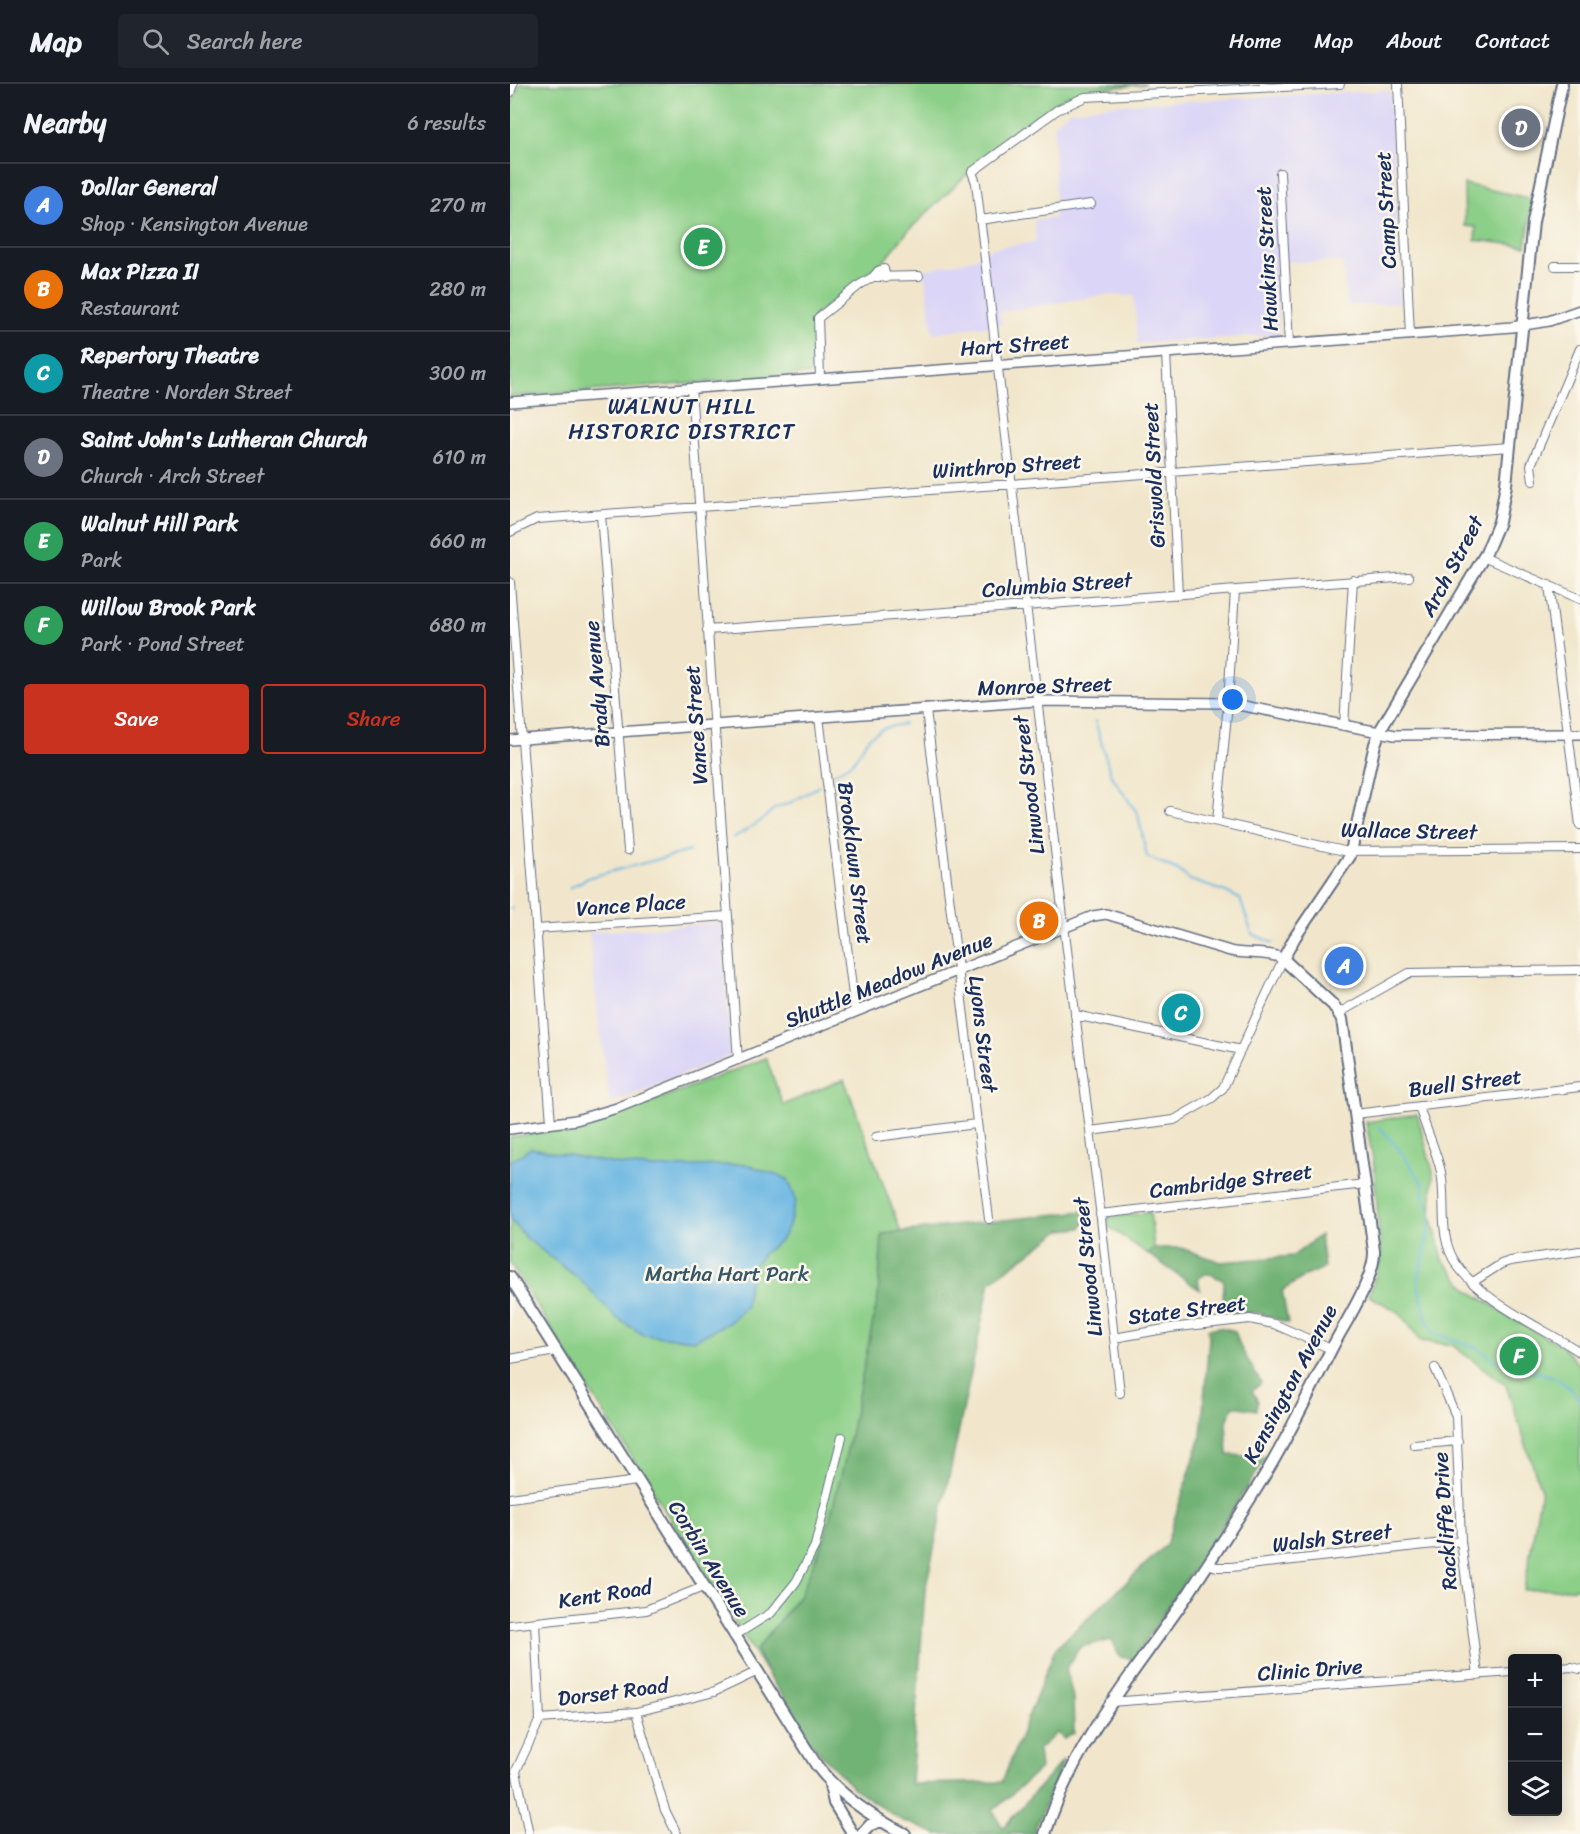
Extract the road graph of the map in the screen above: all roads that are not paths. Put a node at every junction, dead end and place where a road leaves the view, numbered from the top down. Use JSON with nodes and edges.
{"nodes":[{"id":1,"x":513,"y":84,"type":"edge"},
{"id":2,"x":1340,"y":84,"type":"edge"},
{"id":3,"x":1398,"y":84,"type":"edge"},
{"id":4,"x":1562,"y":84,"type":"edge"},
{"id":5,"x":510,"y":93,"type":"edge"},
{"id":6,"x":1280,"y":173,"type":"dead end"},
{"id":7,"x":1091,"y":204,"type":"dead end"},
{"id":8,"x":981,"y":220,"type":"junction"},
{"id":9,"x":1555,"y":266,"type":"dead end"},
{"id":10,"x":1580,"y":266,"type":"edge"},
{"id":11,"x":919,"y":276,"type":"dead end"},
{"id":12,"x":1580,"y":310,"type":"edge"},
{"id":13,"x":1522,"y":326,"type":"junction"},
{"id":14,"x":1410,"y":335,"type":"junction"},
{"id":15,"x":1289,"y":344,"type":"junction"},
{"id":16,"x":1580,"y":349,"type":"edge"},
{"id":17,"x":1166,"y":353,"type":"junction"},
{"id":18,"x":998,"y":364,"type":"junction"},
{"id":19,"x":820,"y":378,"type":"junction"},
{"id":20,"x":691,"y":388,"type":"junction"},
{"id":21,"x":510,"y":402,"type":"edge"},
{"id":22,"x":1510,"y":447,"type":"junction"},
{"id":23,"x":1172,"y":472,"type":"junction"},
{"id":24,"x":1533,"y":481,"type":"dead end"},
{"id":25,"x":1012,"y":484,"type":"junction"},
{"id":26,"x":698,"y":508,"type":"junction"},
{"id":27,"x":600,"y":515,"type":"junction"},
{"id":28,"x":510,"y":532,"type":"edge"},
{"id":29,"x":1484,"y":557,"type":"junction"},
{"id":30,"x":1409,"y":577,"type":"dead end"},
{"id":31,"x":1353,"y":580,"type":"junction"},
{"id":32,"x":510,"y":582,"type":"edge"},
{"id":33,"x":1549,"y":585,"type":"junction"},
{"id":34,"x":1235,"y":590,"type":"junction"},
{"id":35,"x":1178,"y":595,"type":"junction"},
{"id":36,"x":1580,"y":598,"type":"edge"},
{"id":37,"x":1026,"y":605,"type":"junction"},
{"id":38,"x":708,"y":630,"type":"junction"},
{"id":39,"x":1037,"y":701,"type":"junction"},
{"id":40,"x":1228,"y":703,"type":"junction"},
{"id":41,"x":926,"y":710,"type":"junction"},
{"id":42,"x":819,"y":717,"type":"junction"},
{"id":43,"x":715,"y":726,"type":"junction"},
{"id":44,"x":1344,"y":726,"type":"junction"},
{"id":45,"x":619,"y":733,"type":"junction"},
{"id":46,"x":1379,"y":733,"type":"junction"},
{"id":47,"x":1580,"y":734,"type":"edge"},
{"id":48,"x":1568,"y":735,"type":"junction"},
{"id":49,"x":522,"y":739,"type":"junction"},
{"id":50,"x":510,"y":740,"type":"edge"},
{"id":51,"x":1170,"y":811,"type":"dead end"},
{"id":52,"x":1217,"y":821,"type":"junction"},
{"id":53,"x":1580,"y":825,"type":"edge"},
{"id":54,"x":1580,"y":849,"type":"edge"},
{"id":55,"x":628,"y":850,"type":"dead end"},
{"id":56,"x":1352,"y":851,"type":"junction"},
{"id":57,"x":728,"y":916,"type":"junction"},
{"id":58,"x":1064,"y":927,"type":"junction"},
{"id":59,"x":536,"y":929,"type":"junction"},
{"id":60,"x":1283,"y":959,"type":"junction"},
{"id":61,"x":1580,"y":970,"type":"edge"},
{"id":62,"x":957,"y":972,"type":"junction"},
{"id":63,"x":855,"y":1012,"type":"junction"},
{"id":64,"x":1340,"y":1013,"type":"junction"},
{"id":65,"x":1075,"y":1015,"type":"junction"},
{"id":66,"x":1241,"y":1050,"type":"junction"},
{"id":67,"x":738,"y":1060,"type":"junction"},
{"id":68,"x":1580,"y":1087,"type":"edge"},
{"id":69,"x":1419,"y":1106,"type":"junction"},
{"id":70,"x":1355,"y":1114,"type":"junction"},
{"id":71,"x":551,"y":1123,"type":"junction"},
{"id":72,"x":976,"y":1124,"type":"junction"},
{"id":73,"x":510,"y":1129,"type":"edge"},
{"id":74,"x":1090,"y":1131,"type":"junction"},
{"id":75,"x":876,"y":1137,"type":"dead end"},
{"id":76,"x":1365,"y":1184,"type":"junction"},
{"id":77,"x":1100,"y":1214,"type":"junction"},
{"id":78,"x":989,"y":1219,"type":"dead end"},
{"id":79,"x":1580,"y":1251,"type":"edge"},
{"id":80,"x":510,"y":1277,"type":"edge"},
{"id":81,"x":1473,"y":1282,"type":"junction"},
{"id":82,"x":1114,"y":1338,"type":"junction"},
{"id":83,"x":1331,"y":1349,"type":"junction"},
{"id":84,"x":556,"y":1350,"type":"junction"},
{"id":85,"x":1580,"y":1352,"type":"edge"},
{"id":86,"x":510,"y":1359,"type":"edge"},
{"id":87,"x":1435,"y":1368,"type":"dead end"},
{"id":88,"x":1120,"y":1393,"type":"dead end"},
{"id":89,"x":843,"y":1437,"type":"dead end"},
{"id":90,"x":1458,"y":1441,"type":"junction"},
{"id":91,"x":1414,"y":1444,"type":"dead end"},
{"id":92,"x":637,"y":1481,"type":"junction"},
{"id":93,"x":510,"y":1498,"type":"edge"},
{"id":94,"x":1461,"y":1541,"type":"junction"},
{"id":95,"x":1208,"y":1564,"type":"junction"},
{"id":96,"x":704,"y":1587,"type":"junction"},
{"id":97,"x":535,"y":1623,"type":"junction"},
{"id":98,"x":510,"y":1625,"type":"edge"},
{"id":99,"x":734,"y":1636,"type":"junction"},
{"id":100,"x":1562,"y":1668,"type":"edge"},
{"id":101,"x":1580,"y":1669,"type":"edge"},
{"id":102,"x":756,"y":1672,"type":"junction"},
{"id":103,"x":1508,"y":1672,"type":"edge"},
{"id":104,"x":1478,"y":1675,"type":"junction"},
{"id":105,"x":1110,"y":1702,"type":"junction"},
{"id":106,"x":636,"y":1712,"type":"junction"},
{"id":107,"x":540,"y":1719,"type":"junction"},
{"id":108,"x":513,"y":1770,"type":"edge"},
{"id":109,"x":829,"y":1780,"type":"junction"},
{"id":110,"x":881,"y":1821,"type":"junction"},
{"id":111,"x":529,"y":1834,"type":"edge"},
{"id":112,"x":677,"y":1834,"type":"edge"},
{"id":113,"x":853,"y":1834,"type":"edge"},
{"id":114,"x":862,"y":1834,"type":"edge"},
{"id":115,"x":905,"y":1834,"type":"edge"},
{"id":116,"x":1045,"y":1834,"type":"edge"}],
"edges":[{"from":1,"to":5,"type":"street"},
{"from":2,"to":8,"type":"street","name":"Linwood Street"},
{"from":3,"to":14,"type":"street","name":"Camp Street"},
{"from":4,"to":13,"type":"main road","name":"Arch Street"},
{"from":6,"to":15,"type":"street","name":"Hawkins Street"},
{"from":7,"to":8,"type":"street"},
{"from":8,"to":18,"type":"street","name":"Linwood Street"},
{"from":9,"to":10,"type":"street"},
{"from":11,"to":19,"type":"street"},
{"from":12,"to":13,"type":"street","name":"Hart Street"},
{"from":13,"to":14,"type":"street","name":"Hart Street"},
{"from":13,"to":22,"type":"main road","name":"Arch Street"},
{"from":14,"to":15,"type":"street","name":"Hart Street"},
{"from":15,"to":17,"type":"street","name":"Hart Street"},
{"from":16,"to":24,"type":"street"},
{"from":17,"to":18,"type":"street","name":"Hart Street"},
{"from":17,"to":23,"type":"street","name":"Griswold Street"},
{"from":18,"to":19,"type":"street","name":"Hart Street"},
{"from":18,"to":25,"type":"street","name":"Linwood Street"},
{"from":19,"to":20,"type":"street","name":"Hart Street"},
{"from":20,"to":21,"type":"street","name":"Hart Street"},
{"from":20,"to":26,"type":"street","name":"Vance Street"},
{"from":22,"to":23,"type":"street","name":"Winthrop Street"},
{"from":22,"to":29,"type":"main road","name":"Arch Street"},
{"from":23,"to":25,"type":"street","name":"Winthrop Street"},
{"from":23,"to":35,"type":"street","name":"Griswold Street"},
{"from":25,"to":26,"type":"street","name":"Winthrop Street"},
{"from":25,"to":37,"type":"street","name":"Linwood Street"},
{"from":26,"to":27,"type":"street","name":"Winthrop Street"},
{"from":26,"to":38,"type":"street","name":"Vance Street"},
{"from":27,"to":28,"type":"street","name":"Winthrop Street"},
{"from":27,"to":45,"type":"street","name":"Brady Avenue"},
{"from":29,"to":33,"type":"street"},
{"from":29,"to":46,"type":"main road","name":"Arch Street"},
{"from":30,"to":31,"type":"street","name":"Columbia Street"},
{"from":31,"to":34,"type":"street","name":"Columbia Street"},
{"from":31,"to":44,"type":"street"},
{"from":32,"to":49,"type":"street"},
{"from":33,"to":36,"type":"street"},
{"from":33,"to":48,"type":"street"},
{"from":34,"to":35,"type":"street","name":"Columbia Street"},
{"from":34,"to":40,"type":"street"},
{"from":35,"to":37,"type":"street","name":"Columbia Street"},
{"from":37,"to":38,"type":"street","name":"Columbia Street"},
{"from":37,"to":39,"type":"street","name":"Linwood Street"},
{"from":38,"to":43,"type":"street","name":"Vance Street"},
{"from":39,"to":40,"type":"street","name":"Monroe Street"},
{"from":39,"to":41,"type":"street","name":"Monroe Street"},
{"from":39,"to":58,"type":"street","name":"Linwood Street"},
{"from":40,"to":44,"type":"street","name":"Monroe Street"},
{"from":40,"to":52,"type":"street"},
{"from":41,"to":42,"type":"street","name":"Monroe Street"},
{"from":41,"to":62,"type":"street","name":"Lyons Street"},
{"from":42,"to":43,"type":"street","name":"Monroe Street"},
{"from":42,"to":63,"type":"street","name":"Brooklawn Street"},
{"from":43,"to":45,"type":"street","name":"Monroe Street"},
{"from":43,"to":57,"type":"street","name":"Vance Street"},
{"from":44,"to":46,"type":"street","name":"Monroe Street"},
{"from":45,"to":49,"type":"street","name":"Monroe Street"},
{"from":45,"to":55,"type":"street","name":"Brady Avenue"},
{"from":46,"to":48,"type":"street","name":"Monroe Street"},
{"from":46,"to":56,"type":"main road","name":"Arch Street"},
{"from":47,"to":48,"type":"street","name":"Monroe Street"},
{"from":48,"to":53,"type":"street"},
{"from":49,"to":50,"type":"street","name":"Monroe Street"},
{"from":49,"to":59,"type":"street"},
{"from":51,"to":52,"type":"street","name":"Wallace Street"},
{"from":52,"to":56,"type":"street","name":"Wallace Street"},
{"from":54,"to":56,"type":"street","name":"Wallace Street"},
{"from":56,"to":60,"type":"main road","name":"Arch Street"},
{"from":57,"to":59,"type":"street","name":"Vance Place"},
{"from":57,"to":67,"type":"street","name":"Vance Street"},
{"from":58,"to":60,"type":"street","name":"Shuttle Meadow Avenue"},
{"from":58,"to":62,"type":"street","name":"Shuttle Meadow Avenue"},
{"from":58,"to":65,"type":"street","name":"Linwood Street"},
{"from":59,"to":71,"type":"street"},
{"from":60,"to":64,"type":"main road"},
{"from":60,"to":66,"type":"street"},
{"from":61,"to":64,"type":"street"},
{"from":62,"to":63,"type":"street","name":"Shuttle Meadow Avenue"},
{"from":62,"to":72,"type":"street","name":"Lyons Street"},
{"from":63,"to":67,"type":"street","name":"Shuttle Meadow Avenue"},
{"from":64,"to":70,"type":"main road","name":"Kensington Avenue"},
{"from":65,"to":66,"type":"street"},
{"from":65,"to":74,"type":"street","name":"Linwood Street"},
{"from":66,"to":74,"type":"street"},
{"from":67,"to":71,"type":"street","name":"Shuttle Meadow Avenue"},
{"from":68,"to":69,"type":"street","name":"Buell Street"},
{"from":69,"to":70,"type":"street","name":"Buell Street"},
{"from":69,"to":81,"type":"street"},
{"from":70,"to":76,"type":"main road","name":"Kensington Avenue"},
{"from":71,"to":73,"type":"street","name":"Shuttle Meadow Avenue"},
{"from":72,"to":75,"type":"street"},
{"from":72,"to":78,"type":"street","name":"Lyons Street"},
{"from":74,"to":77,"type":"street","name":"Linwood Street"},
{"from":76,"to":77,"type":"street","name":"Cambridge Street"},
{"from":76,"to":83,"type":"main road","name":"Kensington Avenue"},
{"from":77,"to":82,"type":"street","name":"Linwood Street"},
{"from":79,"to":81,"type":"street"},
{"from":80,"to":84,"type":"main road","name":"Corbin Avenue"},
{"from":81,"to":85,"type":"street"},
{"from":82,"to":83,"type":"street","name":"State Street"},
{"from":82,"to":88,"type":"street","name":"Linwood Street"},
{"from":83,"to":95,"type":"main road","name":"Kensington Avenue"},
{"from":84,"to":86,"type":"street"},
{"from":84,"to":92,"type":"main road","name":"Corbin Avenue"},
{"from":87,"to":90,"type":"street","name":"Rackliffe Drive"},
{"from":89,"to":99,"type":"street"},
{"from":90,"to":91,"type":"street"},
{"from":90,"to":94,"type":"street","name":"Rackliffe Drive"},
{"from":92,"to":93,"type":"street"},
{"from":92,"to":96,"type":"main road","name":"Corbin Avenue"},
{"from":94,"to":95,"type":"street","name":"Walsh Street"},
{"from":94,"to":104,"type":"street","name":"Rackliffe Drive"},
{"from":95,"to":105,"type":"main road","name":"Kensington Avenue"},
{"from":96,"to":97,"type":"street","name":"Kent Road"},
{"from":96,"to":99,"type":"main road","name":"Corbin Avenue"},
{"from":97,"to":98,"type":"street","name":"Kent Road"},
{"from":97,"to":107,"type":"street"},
{"from":99,"to":102,"type":"main road","name":"Corbin Avenue"},
{"from":100,"to":101,"type":"street"},
{"from":102,"to":106,"type":"street","name":"Dorset Road"},
{"from":102,"to":109,"type":"main road","name":"Corbin Avenue"},
{"from":103,"to":104,"type":"street","name":"Clinic Drive"},
{"from":104,"to":105,"type":"street","name":"Clinic Drive"},
{"from":105,"to":116,"type":"main road","name":"Kensington Avenue"},
{"from":106,"to":107,"type":"street","name":"Dorset Road"},
{"from":106,"to":112,"type":"street"},
{"from":107,"to":108,"type":"street"},
{"from":108,"to":111,"type":"street"},
{"from":109,"to":110,"type":"main road","name":"Corbin Avenue"},
{"from":109,"to":113,"type":"main road"},
{"from":110,"to":114,"type":"main road"},
{"from":110,"to":115,"type":"main road","name":"Corbin Avenue"}]}
